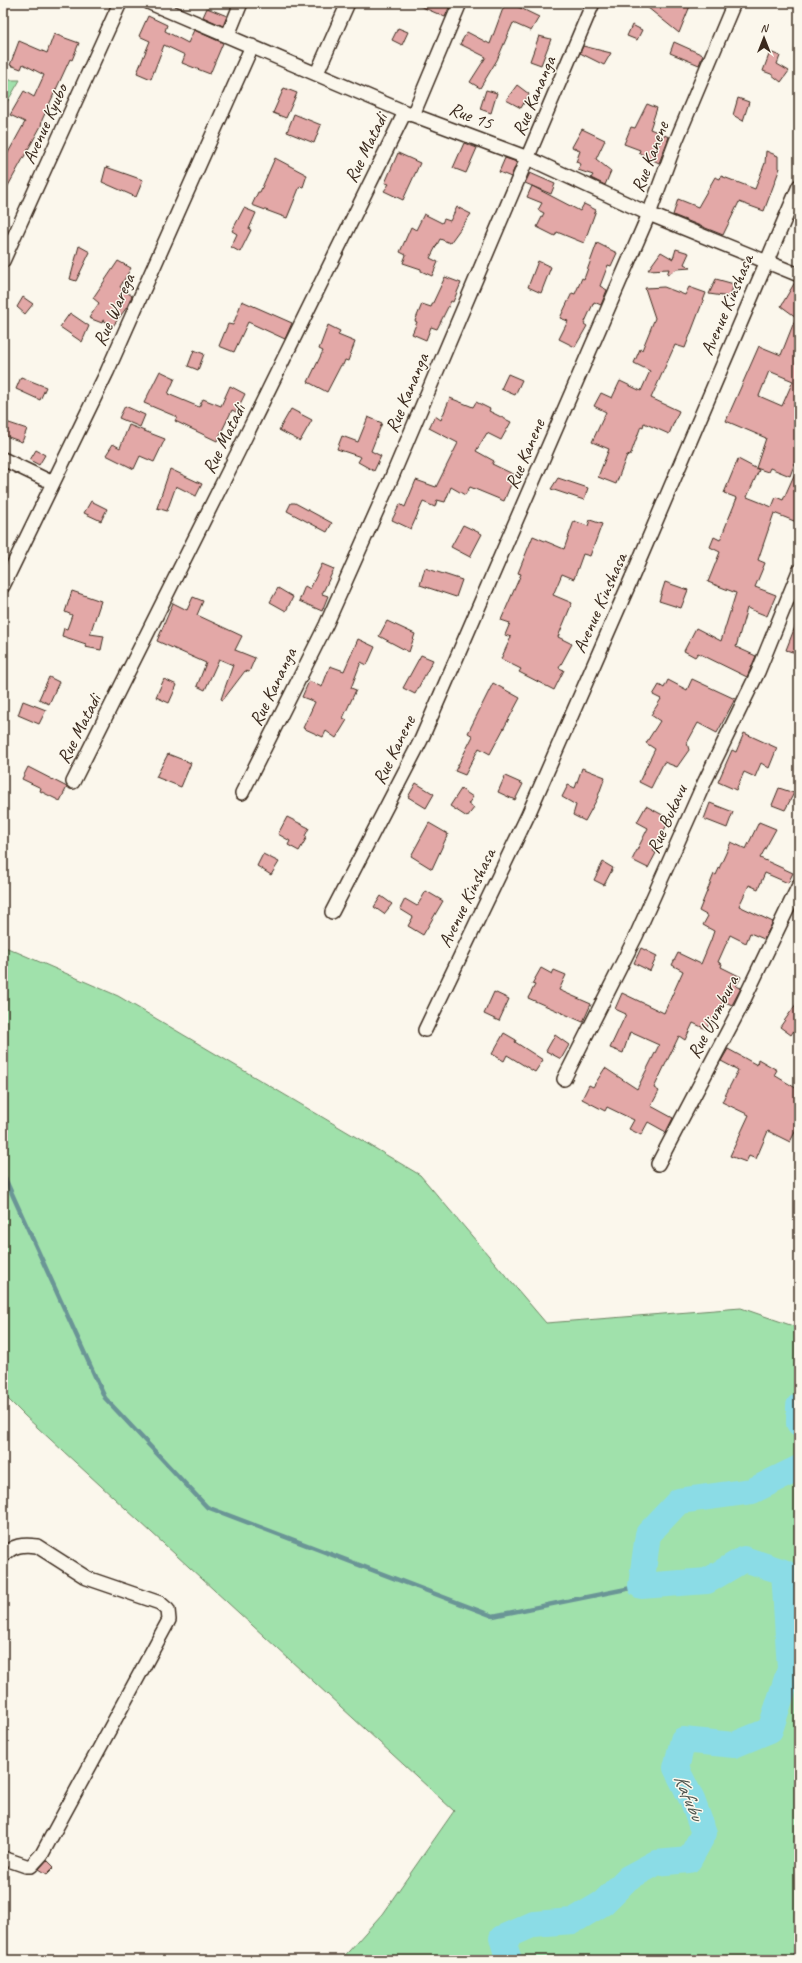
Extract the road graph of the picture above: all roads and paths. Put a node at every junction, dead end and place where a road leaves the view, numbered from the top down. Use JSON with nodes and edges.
{"nodes":[{"id":1,"x":120,"y":3,"type":"edge"},
{"id":2,"x":150,"y":3,"type":"edge"},
{"id":3,"x":241,"y":3,"type":"edge"},
{"id":4,"x":348,"y":3,"type":"edge"},
{"id":5,"x":460,"y":3,"type":"edge"},
{"id":6,"x":594,"y":3,"type":"edge"},
{"id":7,"x":734,"y":3,"type":"edge"},
{"id":8,"x":228,"y":35,"type":"junction"},
{"id":9,"x":252,"y":46,"type":"junction"},
{"id":10,"x":316,"y":73,"type":"junction"},
{"id":11,"x":409,"y":113,"type":"junction"},
{"id":12,"x":528,"y":158,"type":"junction"},
{"id":13,"x":799,"y":186,"type":"edge"},
{"id":14,"x":649,"y":214,"type":"junction"},
{"id":15,"x":3,"y":261,"type":"edge"},
{"id":16,"x":767,"y":261,"type":"junction"},
{"id":17,"x":799,"y":275,"type":"edge"},
{"id":18,"x":3,"y":458,"type":"edge"},
{"id":19,"x":53,"y":483,"type":"junction"},
{"id":20,"x":799,"y":571,"type":"edge"},
{"id":21,"x":3,"y":586,"type":"edge"},
{"id":22,"x":73,"y":782,"type":"dead end"},
{"id":23,"x":242,"y":793,"type":"dead end"},
{"id":24,"x":799,"y":885,"type":"edge"},
{"id":25,"x":332,"y":912,"type":"dead end"},
{"id":26,"x":425,"y":1030,"type":"dead end"},
{"id":27,"x":564,"y":1079,"type":"dead end"},
{"id":28,"x":658,"y":1164,"type":"dead end"},
{"id":29,"x":3,"y":1556,"type":"edge"},
{"id":30,"x":3,"y":1858,"type":"edge"}],
"edges":[{"from":1,"to":15,"type":"street","name":"Avenue Kyubo"},
{"from":2,"to":8,"type":"street","name":"Rue 15"},
{"from":3,"to":8,"type":"street"},
{"from":4,"to":10,"type":"street"},
{"from":5,"to":11,"type":"street","name":"Rue Matadi"},
{"from":6,"to":12,"type":"street","name":"Rue Kananga"},
{"from":7,"to":14,"type":"street","name":"Rue Kanene"},
{"from":8,"to":9,"type":"street","name":"Rue 15"},
{"from":9,"to":10,"type":"street","name":"Rue 15"},
{"from":9,"to":19,"type":"street","name":"Rue Warega"},
{"from":10,"to":11,"type":"street","name":"Rue 15"},
{"from":11,"to":12,"type":"street","name":"Rue 15"},
{"from":11,"to":22,"type":"street","name":"Rue Matadi"},
{"from":12,"to":14,"type":"street","name":"Rue 15"},
{"from":12,"to":23,"type":"street","name":"Rue Kananga"},
{"from":13,"to":16,"type":"street","name":"Avenue Kinshasa"},
{"from":14,"to":16,"type":"street","name":"Rue 15"},
{"from":14,"to":25,"type":"street","name":"Rue Kanene"},
{"from":16,"to":17,"type":"street","name":"Rue 15"},
{"from":16,"to":26,"type":"street","name":"Avenue Kinshasa"},
{"from":18,"to":19,"type":"street"},
{"from":19,"to":21,"type":"street","name":"Rue Warega"},
{"from":20,"to":27,"type":"street","name":"Rue Bukavu"},
{"from":24,"to":28,"type":"street","name":"Rue Ujumbura"},
{"from":29,"to":30,"type":"street"}]}
